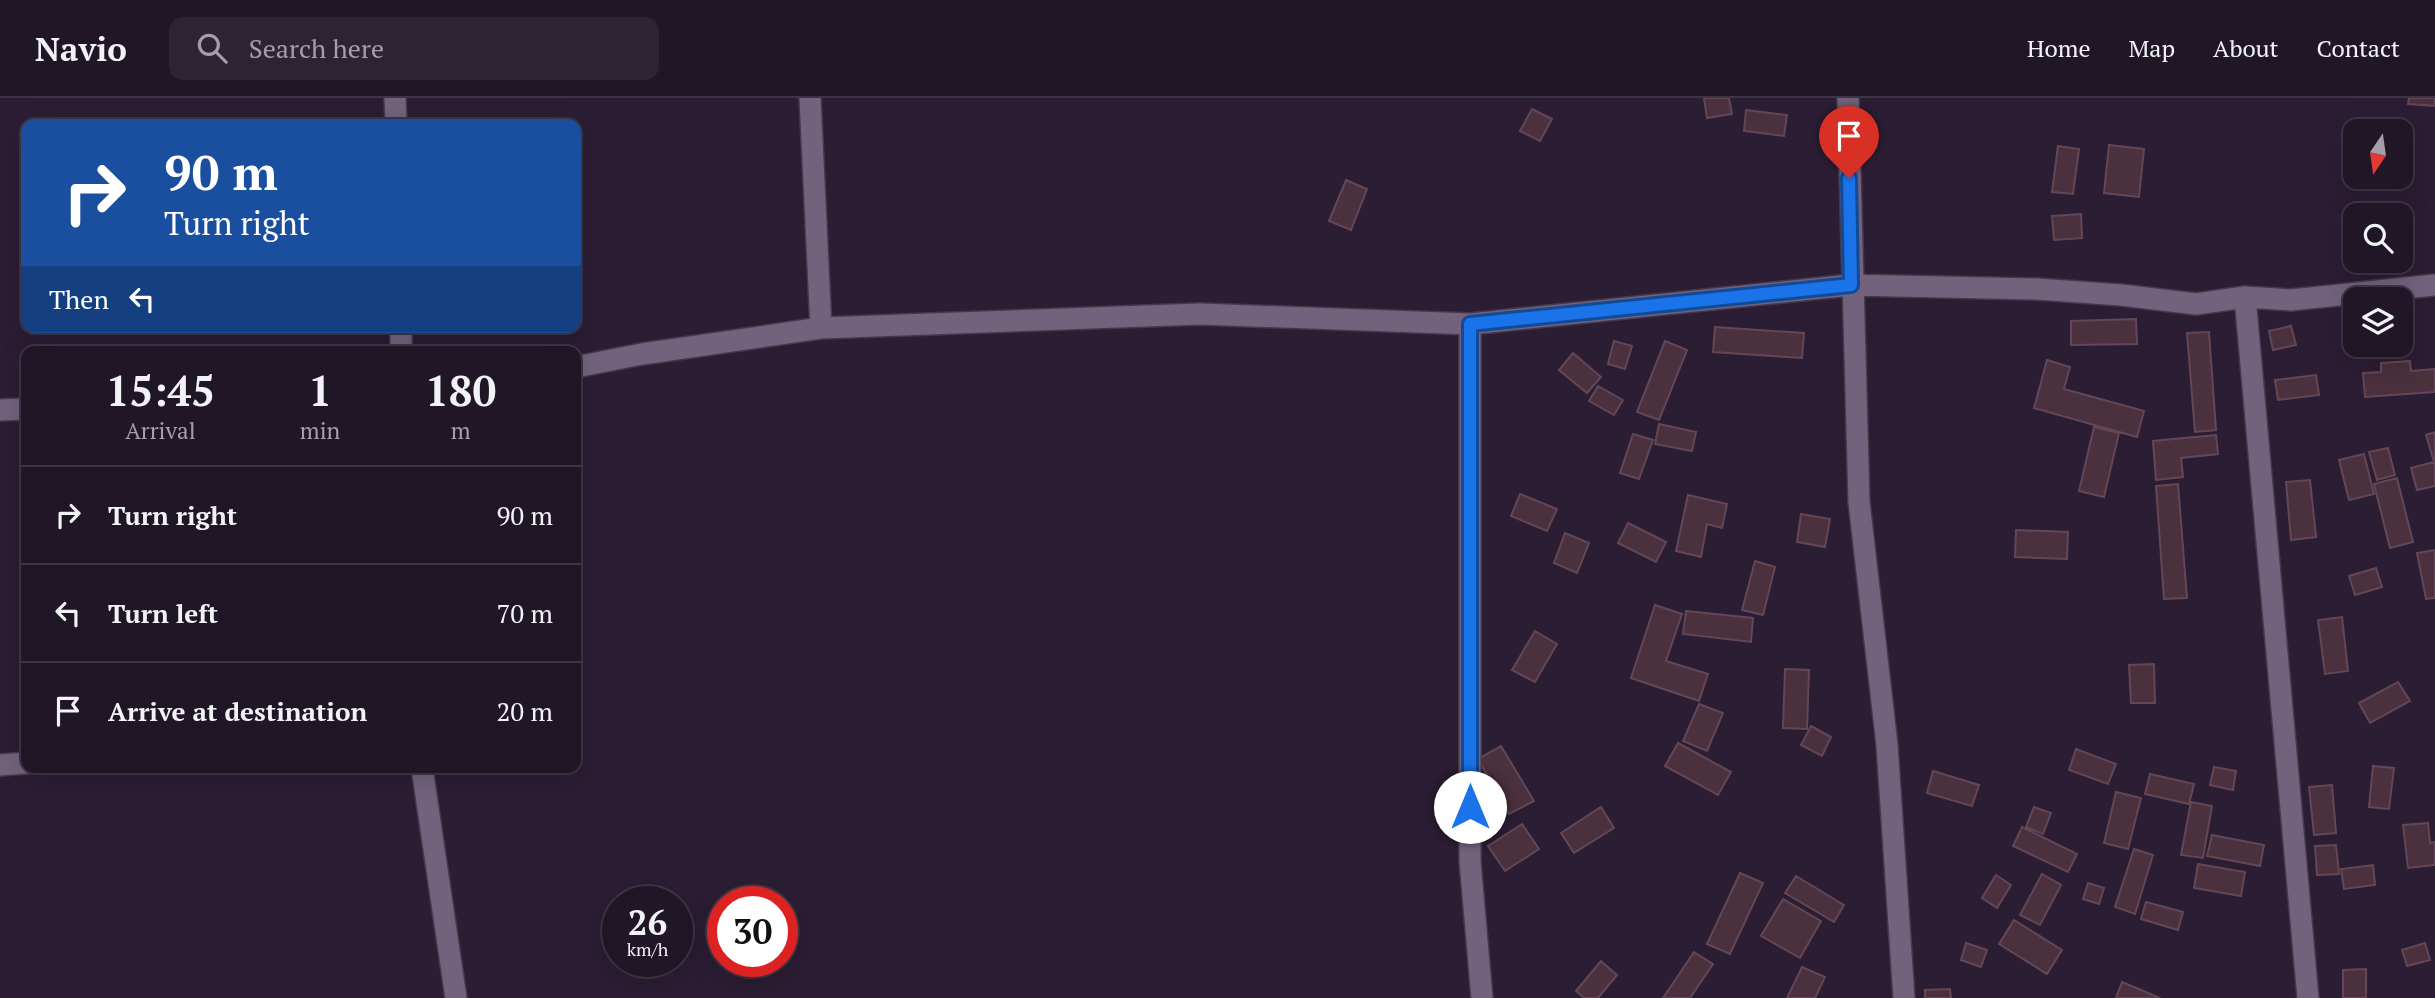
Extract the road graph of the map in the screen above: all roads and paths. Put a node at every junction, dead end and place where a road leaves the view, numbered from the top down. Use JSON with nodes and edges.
{"nodes":[{"id":1,"x":395,"y":98,"type":"edge"},
{"id":2,"x":810,"y":98,"type":"edge"},
{"id":3,"x":1847,"y":98,"type":"edge"},
{"id":4,"x":396,"y":119,"type":"edge"},
{"id":5,"x":1851,"y":285,"type":"junction"},
{"id":6,"x":2435,"y":285,"type":"edge"},
{"id":7,"x":2245,"y":297,"type":"junction"},
{"id":8,"x":1470,"y":324,"type":"junction"},
{"id":9,"x":821,"y":328,"type":"junction"},
{"id":10,"x":581,"y":366,"type":"edge"},
{"id":11,"x":21,"y":409,"type":"edge"},
{"id":12,"x":0,"y":410,"type":"edge"},
{"id":13,"x":21,"y":763,"type":"edge"},
{"id":14,"x":0,"y":765,"type":"edge"},
{"id":15,"x":423,"y":773,"type":"edge"},
{"id":16,"x":456,"y":998,"type":"edge"},
{"id":17,"x":1482,"y":998,"type":"edge"},
{"id":18,"x":1905,"y":998,"type":"edge"},
{"id":19,"x":2308,"y":998,"type":"edge"}],
"edges":[{"from":1,"to":4,"type":"street"},
{"from":2,"to":9,"type":"street"},
{"from":3,"to":5,"type":"street"},
{"from":5,"to":7,"type":"street"},
{"from":5,"to":8,"type":"street"},
{"from":5,"to":18,"type":"street"},
{"from":6,"to":7,"type":"street"},
{"from":7,"to":19,"type":"street"},
{"from":8,"to":9,"type":"street"},
{"from":8,"to":17,"type":"street"},
{"from":9,"to":10,"type":"street"},
{"from":11,"to":12,"type":"street"},
{"from":13,"to":14,"type":"street"},
{"from":15,"to":16,"type":"street"}]}
